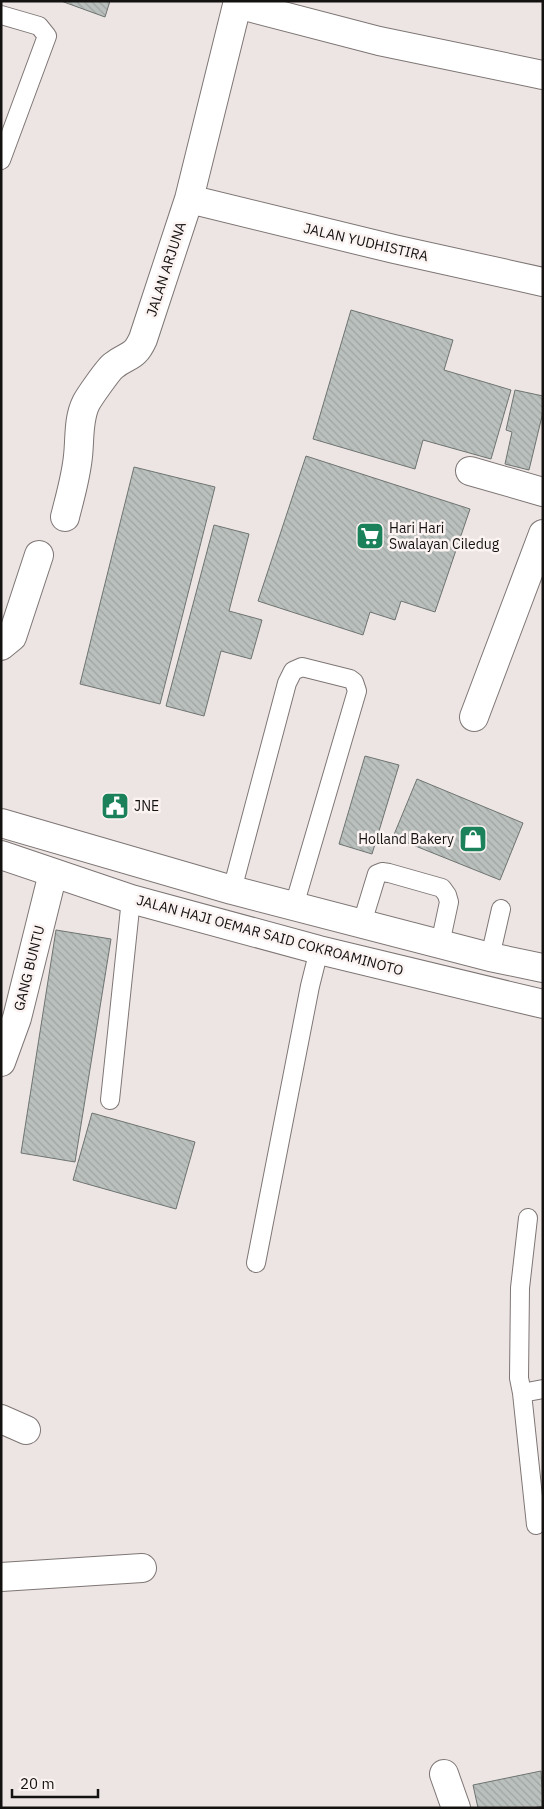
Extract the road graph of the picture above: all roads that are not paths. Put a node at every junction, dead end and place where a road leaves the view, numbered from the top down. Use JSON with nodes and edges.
{"nodes":[{"id":1,"x":238,"y":2,"type":"edge"},
{"id":2,"x":1,"y":15,"type":"edge"},
{"id":3,"x":543,"y":75,"type":"edge"},
{"id":4,"x":1,"y":160,"type":"edge"},
{"id":5,"x":189,"y":199,"type":"junction"},
{"id":6,"x":543,"y":282,"type":"edge"},
{"id":7,"x":470,"y":472,"type":"dead end"},
{"id":8,"x":543,"y":492,"type":"edge"},
{"id":9,"x":65,"y":516,"type":"dead end"},
{"id":10,"x":543,"y":534,"type":"edge"},
{"id":11,"x":39,"y":555,"type":"dead end"},
{"id":12,"x":1,"y":646,"type":"edge"},
{"id":13,"x":474,"y":717,"type":"dead end"},
{"id":14,"x":1,"y":823,"type":"edge"},
{"id":15,"x":1,"y":855,"type":"edge"},
{"id":16,"x":53,"y":873,"type":"junction"},
{"id":17,"x":232,"y":890,"type":"junction"},
{"id":18,"x":131,"y":899,"type":"junction"},
{"id":19,"x":294,"y":906,"type":"junction"},
{"id":20,"x":501,"y":909,"type":"dead end"},
{"id":21,"x":362,"y":924,"type":"junction"},
{"id":22,"x":440,"y":944,"type":"junction"},
{"id":23,"x":319,"y":950,"type":"junction"},
{"id":24,"x":490,"y":956,"type":"junction"},
{"id":25,"x":543,"y":968,"type":"edge"},
{"id":26,"x":543,"y":1004,"type":"edge"},
{"id":27,"x":1,"y":1062,"type":"edge"},
{"id":28,"x":110,"y":1100,"type":"dead end"},
{"id":29,"x":528,"y":1218,"type":"dead end"},
{"id":30,"x":256,"y":1263,"type":"dead end"},
{"id":31,"x":543,"y":1389,"type":"edge"},
{"id":32,"x":522,"y":1393,"type":"junction"},
{"id":33,"x":1,"y":1419,"type":"edge"},
{"id":34,"x":26,"y":1430,"type":"dead end"},
{"id":35,"x":536,"y":1525,"type":"dead end"},
{"id":36,"x":142,"y":1568,"type":"dead end"},
{"id":37,"x":1,"y":1577,"type":"edge"},
{"id":38,"x":444,"y":1774,"type":"dead end"},
{"id":39,"x":456,"y":1808,"type":"edge"}],
"edges":[{"from":1,"to":3,"type":"street"},
{"from":1,"to":5,"type":"street","name":"JALAN ARJUNA"},
{"from":2,"to":4,"type":"lane"},
{"from":5,"to":6,"type":"street","name":"JALAN YUDHISTIRA"},
{"from":5,"to":9,"type":"street","name":"JALAN ARJUNA"},
{"from":7,"to":8,"type":"street"},
{"from":10,"to":13,"type":"street"},
{"from":11,"to":12,"type":"street"},
{"from":14,"to":17,"type":"street"},
{"from":15,"to":16,"type":"street","name":"JALAN HAJI OEMAR SAID COKROAMINOTO"},
{"from":16,"to":18,"type":"street","name":"JALAN HAJI OEMAR SAID COKROAMINOTO"},
{"from":16,"to":27,"type":"street","name":"GANG BUNTU"},
{"from":17,"to":19,"type":"street"},
{"from":17,"to":19,"type":"lane"},
{"from":18,"to":23,"type":"street","name":"JALAN HAJI OEMAR SAID COKROAMINOTO"},
{"from":18,"to":28,"type":"lane"},
{"from":19,"to":21,"type":"street"},
{"from":20,"to":24,"type":"lane"},
{"from":21,"to":22,"type":"street"},
{"from":21,"to":22,"type":"lane"},
{"from":22,"to":24,"type":"street"},
{"from":23,"to":26,"type":"street","name":"JALAN HAJI OEMAR SAID COKROAMINOTO"},
{"from":23,"to":30,"type":"lane"},
{"from":24,"to":25,"type":"street"},
{"from":29,"to":32,"type":"lane"},
{"from":31,"to":32,"type":"lane"},
{"from":32,"to":35,"type":"lane"},
{"from":33,"to":34,"type":"street"},
{"from":36,"to":37,"type":"street"},
{"from":38,"to":39,"type":"street"}]}
